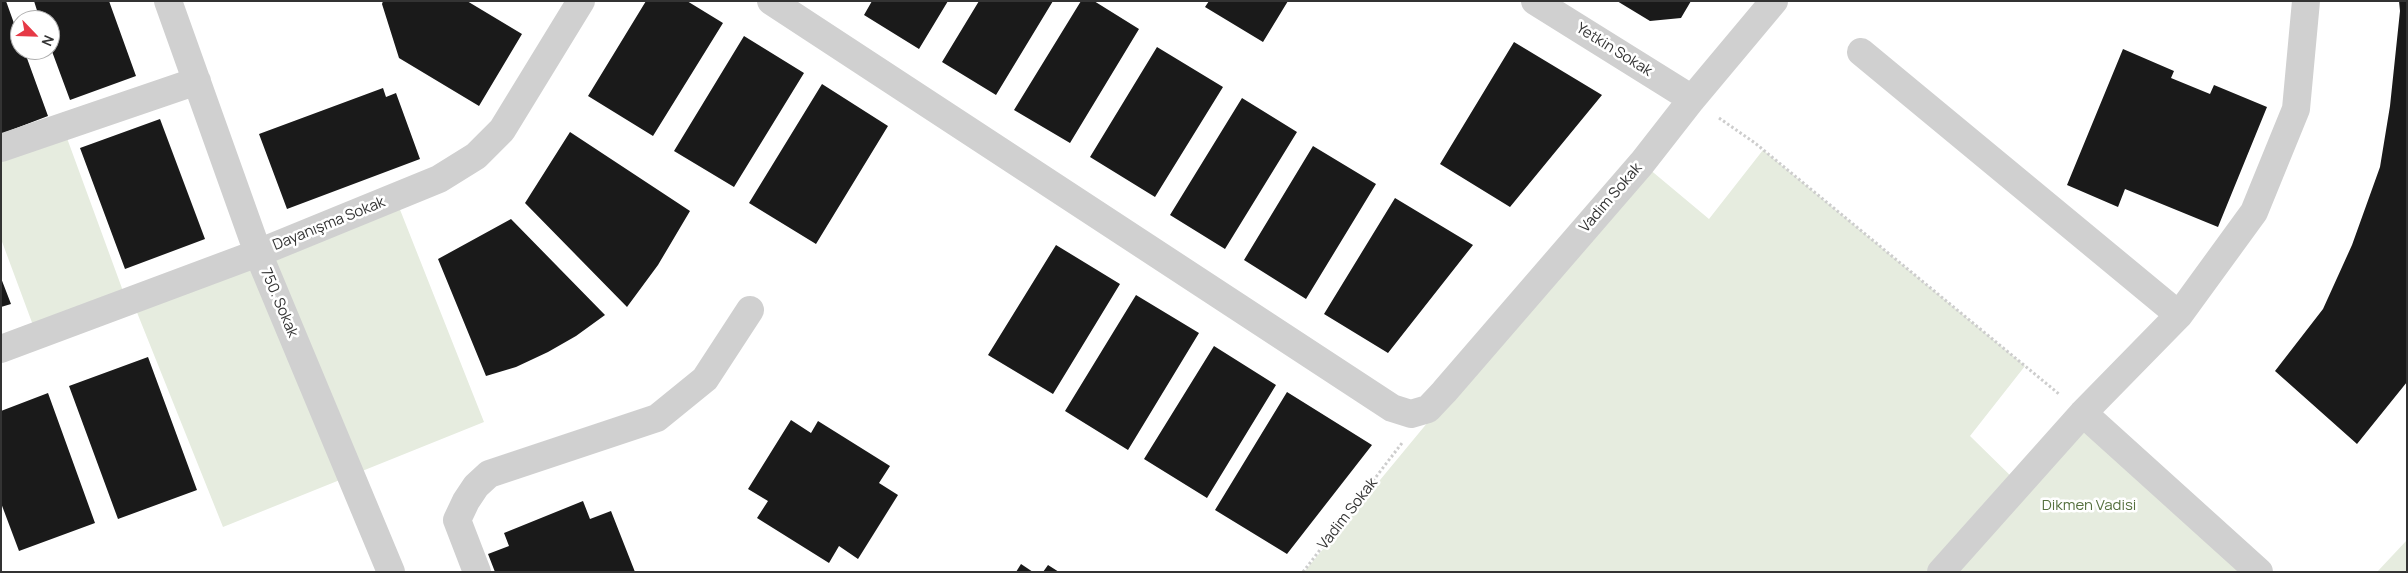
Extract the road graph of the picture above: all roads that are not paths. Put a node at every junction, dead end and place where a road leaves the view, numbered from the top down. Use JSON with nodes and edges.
{"nodes":[{"id":1,"x":168,"y":1,"type":"edge"},
{"id":2,"x":582,"y":1,"type":"edge"},
{"id":3,"x":771,"y":1,"type":"edge"},
{"id":4,"x":1535,"y":1,"type":"edge"},
{"id":5,"x":1774,"y":1,"type":"edge"},
{"id":6,"x":2306,"y":1,"type":"edge"},
{"id":7,"x":1861,"y":52,"type":"dead end"},
{"id":8,"x":197,"y":81,"type":"junction"},
{"id":9,"x":1692,"y":99,"type":"junction"},
{"id":10,"x":1,"y":148,"type":"edge"},
{"id":11,"x":258,"y":253,"type":"junction"},
{"id":12,"x":750,"y":310,"type":"dead end"},
{"id":13,"x":2179,"y":314,"type":"junction"},
{"id":14,"x":1,"y":349,"type":"edge"},
{"id":15,"x":2083,"y":413,"type":"junction"},
{"id":16,"x":391,"y":572,"type":"edge"},
{"id":17,"x":477,"y":572,"type":"edge"},
{"id":18,"x":1941,"y":572,"type":"edge"},
{"id":19,"x":2259,"y":572,"type":"edge"}],
"edges":[{"from":1,"to":8,"type":"street","name":"750. Sokak"},
{"from":2,"to":11,"type":"street","name":"Dayanışma Sokak"},
{"from":3,"to":9,"type":"street","name":"Vadim Sokak"},
{"from":4,"to":9,"type":"street","name":"Yetkin Sokak"},
{"from":5,"to":9,"type":"street","name":"Vadim Sokak"},
{"from":6,"to":13,"type":"street"},
{"from":7,"to":13,"type":"street"},
{"from":8,"to":10,"type":"street"},
{"from":8,"to":11,"type":"street","name":"750. Sokak"},
{"from":11,"to":14,"type":"street","name":"Dayanışma Sokak"},
{"from":11,"to":16,"type":"street","name":"750. Sokak"},
{"from":12,"to":17,"type":"street"},
{"from":13,"to":15,"type":"street"},
{"from":15,"to":18,"type":"street"},
{"from":15,"to":19,"type":"street"}]}
